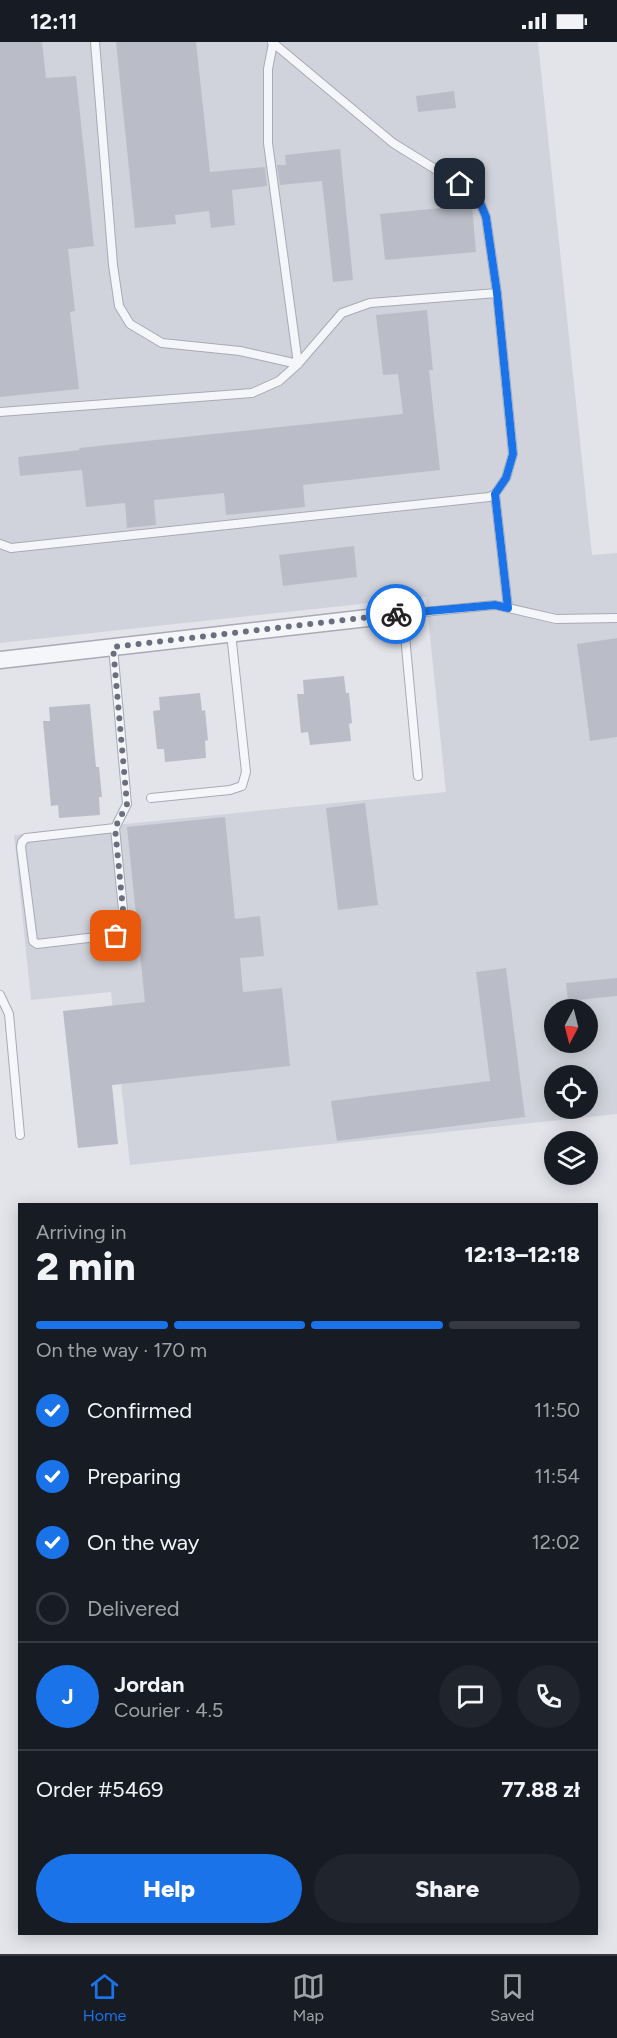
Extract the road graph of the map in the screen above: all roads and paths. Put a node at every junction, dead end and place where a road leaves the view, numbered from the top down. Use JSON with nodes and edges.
{"nodes":[{"id":1,"x":95,"y":42,"type":"edge"},
{"id":2,"x":273,"y":42,"type":"edge"},
{"id":3,"x":497,"y":293,"type":"junction"},
{"id":4,"x":298,"y":364,"type":"junction"},
{"id":5,"x":0,"y":412,"type":"edge"},
{"id":6,"x":495,"y":494,"type":"junction"},
{"id":7,"x":0,"y":544,"type":"edge"},
{"id":8,"x":508,"y":608,"type":"junction"},
{"id":9,"x":403,"y":614,"type":"junction"},
{"id":10,"x":617,"y":618,"type":"edge"},
{"id":11,"x":231,"y":633,"type":"junction"},
{"id":12,"x":113,"y":647,"type":"junction"},
{"id":13,"x":0,"y":660,"type":"edge"},
{"id":14,"x":418,"y":776,"type":"dead end"},
{"id":15,"x":151,"y":798,"type":"dead end"},
{"id":16,"x":115,"y":828,"type":"junction"},
{"id":17,"x":0,"y":995,"type":"edge"},
{"id":18,"x":20,"y":1135,"type":"dead end"}],
"edges":[{"from":1,"to":4,"type":"lane"},
{"from":2,"to":3,"type":"lane"},
{"from":2,"to":4,"type":"lane"},
{"from":3,"to":4,"type":"lane"},
{"from":3,"to":6,"type":"lane"},
{"from":4,"to":5,"type":"lane"},
{"from":6,"to":7,"type":"lane"},
{"from":6,"to":8,"type":"lane"},
{"from":8,"to":9,"type":"lane"},
{"from":8,"to":10,"type":"lane"},
{"from":9,"to":11,"type":"street"},
{"from":9,"to":14,"type":"lane"},
{"from":11,"to":12,"type":"street"},
{"from":11,"to":15,"type":"lane"},
{"from":12,"to":13,"type":"street"},
{"from":12,"to":16,"type":"lane"},
{"from":16,"to":16,"type":"lane"},
{"from":17,"to":18,"type":"lane"}]}
